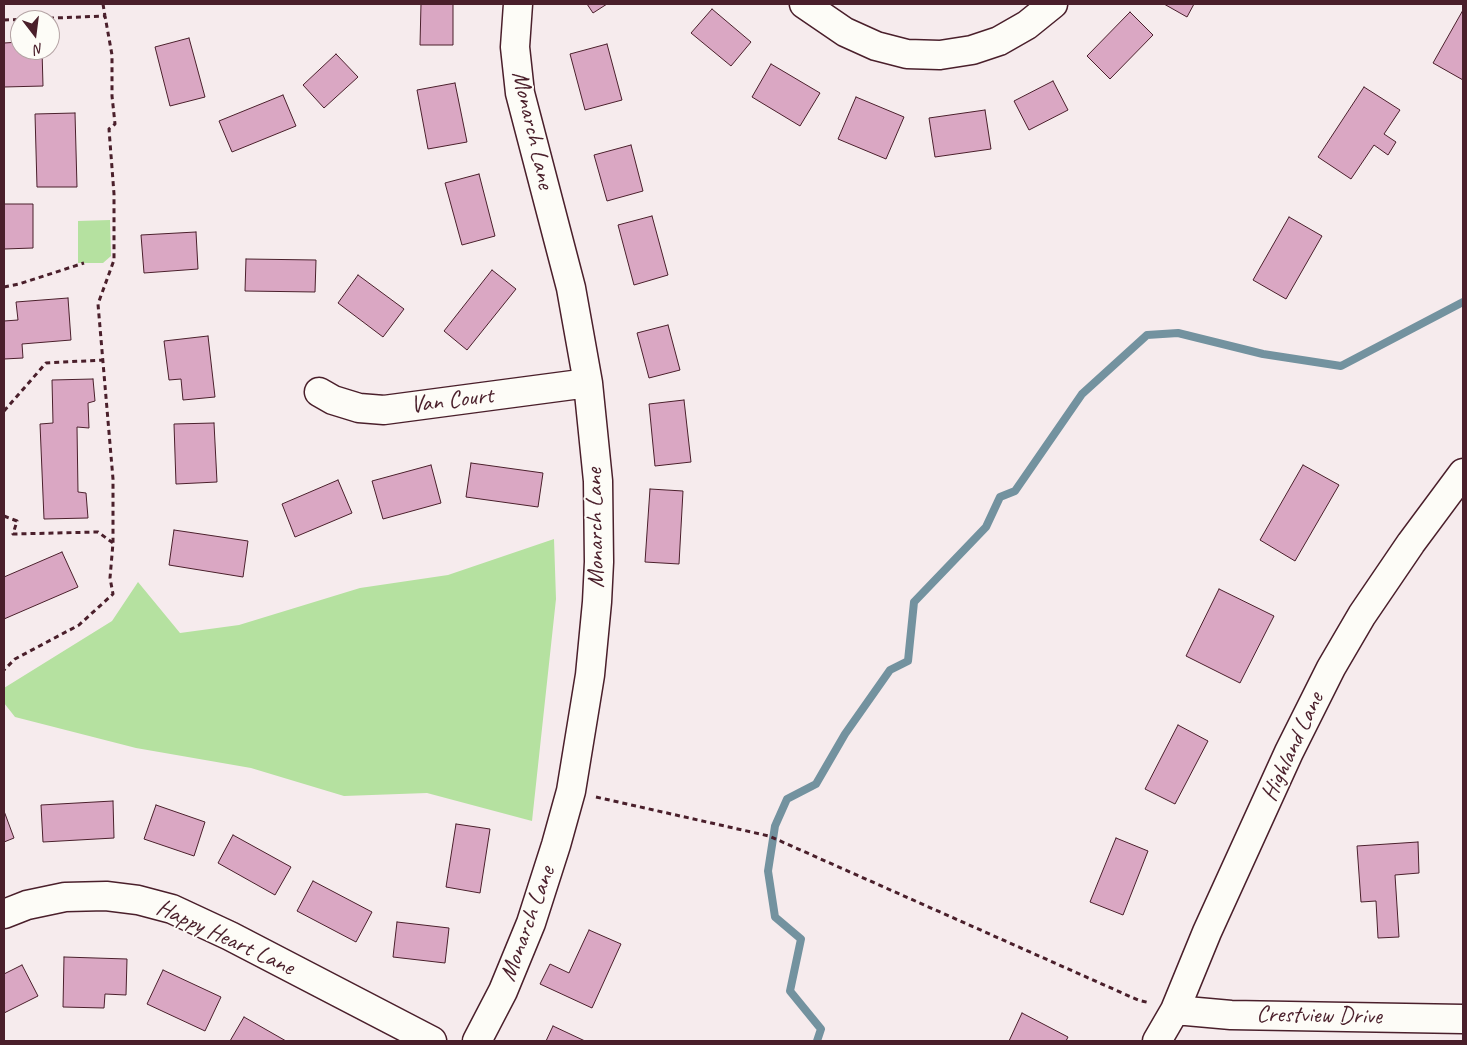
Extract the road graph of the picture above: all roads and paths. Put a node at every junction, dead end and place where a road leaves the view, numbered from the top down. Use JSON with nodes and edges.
{"nodes":[{"id":1,"x":103,"y":4,"type":"edge"},
{"id":2,"x":518,"y":4,"type":"edge"},
{"id":3,"x":804,"y":4,"type":"edge"},
{"id":4,"x":1053,"y":4,"type":"edge"},
{"id":5,"x":105,"y":16,"type":"junction"},
{"id":6,"x":4,"y":20,"type":"edge"},
{"id":7,"x":84,"y":263,"type":"dead end"},
{"id":8,"x":4,"y":287,"type":"edge"},
{"id":9,"x":103,"y":360,"type":"junction"},
{"id":10,"x":588,"y":383,"type":"junction"},
{"id":11,"x":319,"y":392,"type":"dead end"},
{"id":12,"x":4,"y":411,"type":"edge"},
{"id":13,"x":1463,"y":473,"type":"edge"},
{"id":14,"x":4,"y":516,"type":"edge"},
{"id":15,"x":113,"y":543,"type":"junction"},
{"id":16,"x":4,"y":670,"type":"edge"},
{"id":17,"x":571,"y":791,"type":"junction"},
{"id":18,"x":4,"y":914,"type":"edge"},
{"id":19,"x":1175,"y":1010,"type":"junction"},
{"id":20,"x":1463,"y":1019,"type":"edge"},
{"id":21,"x":432,"y":1041,"type":"edge"},
{"id":22,"x":476,"y":1041,"type":"edge"},
{"id":23,"x":1157,"y":1041,"type":"edge"}],
"edges":[{"from":1,"to":5,"type":"path"},
{"from":2,"to":10,"type":"street","name":"Monarch Lane"},
{"from":3,"to":4,"type":"street"},
{"from":5,"to":6,"type":"path"},
{"from":5,"to":9,"type":"path"},
{"from":7,"to":8,"type":"path"},
{"from":9,"to":12,"type":"path"},
{"from":9,"to":15,"type":"path"},
{"from":10,"to":11,"type":"street","name":"Van Court"},
{"from":10,"to":17,"type":"street","name":"Monarch Lane"},
{"from":13,"to":19,"type":"street","name":"Highland Lane"},
{"from":14,"to":15,"type":"path"},
{"from":15,"to":16,"type":"path"},
{"from":17,"to":19,"type":"path"},
{"from":17,"to":22,"type":"street","name":"Monarch Lane"},
{"from":18,"to":21,"type":"street","name":"Happy Heart Lane"},
{"from":19,"to":20,"type":"street","name":"Crestview Drive"},
{"from":19,"to":23,"type":"street","name":"Highland Lane"}]}
